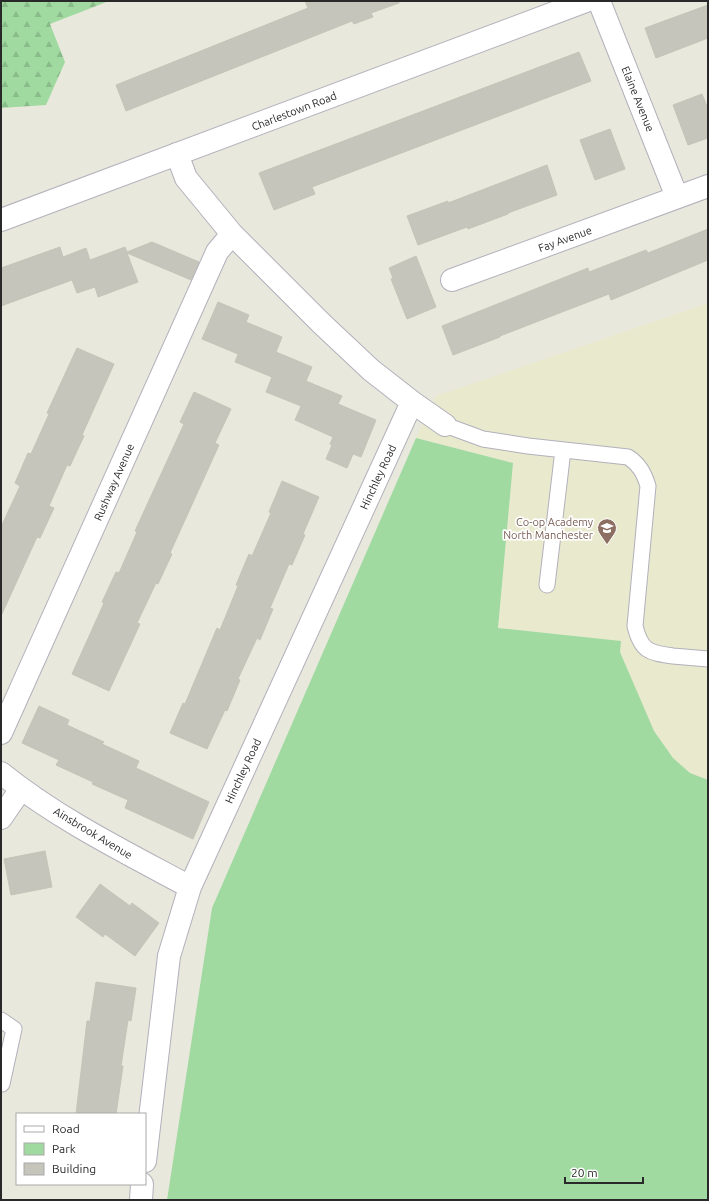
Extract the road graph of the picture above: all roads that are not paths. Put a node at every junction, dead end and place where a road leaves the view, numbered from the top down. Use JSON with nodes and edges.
{"nodes":[{"id":1,"x":586,"y":1,"type":"edge"},
{"id":2,"x":600,"y":1,"type":"edge"},
{"id":3,"x":177,"y":154,"type":"junction"},
{"id":4,"x":708,"y":186,"type":"edge"},
{"id":5,"x":677,"y":197,"type":"junction"},
{"id":6,"x":1,"y":220,"type":"edge"},
{"id":7,"x":232,"y":234,"type":"junction"},
{"id":8,"x":452,"y":280,"type":"dead end"},
{"id":9,"x":412,"y":402,"type":"junction"},
{"id":10,"x":445,"y":425,"type":"joint"},
{"id":11,"x":563,"y":450,"type":"junction"},
{"id":12,"x":547,"y":585,"type":"dead end"},
{"id":13,"x":708,"y":659,"type":"edge"},
{"id":14,"x":1,"y":733,"type":"edge"},
{"id":15,"x":1,"y":772,"type":"edge"},
{"id":16,"x":21,"y":789,"type":"junction"},
{"id":17,"x":1,"y":818,"type":"edge"},
{"id":18,"x":190,"y":887,"type":"junction"},
{"id":19,"x":1,"y":1020,"type":"edge"},
{"id":20,"x":2,"y":1084,"type":"dead end"},
{"id":21,"x":146,"y":1153,"type":"edge"},
{"id":22,"x":142,"y":1185,"type":"edge"},
{"id":23,"x":140,"y":1200,"type":"edge"}],
"edges":[{"from":1,"to":3,"type":"street","name":"Charlestown Road"},
{"from":2,"to":5,"type":"street","name":"Elaine Avenue"},
{"from":3,"to":6,"type":"street","name":"Charlestown Road"},
{"from":3,"to":7,"type":"street"},
{"from":4,"to":5,"type":"street","name":"Fay Avenue"},
{"from":5,"to":8,"type":"street","name":"Fay Avenue"},
{"from":7,"to":9,"type":"street"},
{"from":7,"to":14,"type":"street","name":"Rushway Avenue"},
{"from":9,"to":10,"type":"street"},
{"from":9,"to":18,"type":"street","name":"Hinchley Road"},
{"from":10,"to":11,"type":"lane"},
{"from":11,"to":12,"type":"lane"},
{"from":11,"to":13,"type":"lane"},
{"from":15,"to":16,"type":"street","name":"Ainsbrook Avenue"},
{"from":16,"to":17,"type":"street"},
{"from":16,"to":18,"type":"street","name":"Ainsbrook Avenue"},
{"from":18,"to":21,"type":"street","name":"Hinchley Road"},
{"from":19,"to":20,"type":"lane"},
{"from":22,"to":23,"type":"street"}]}
